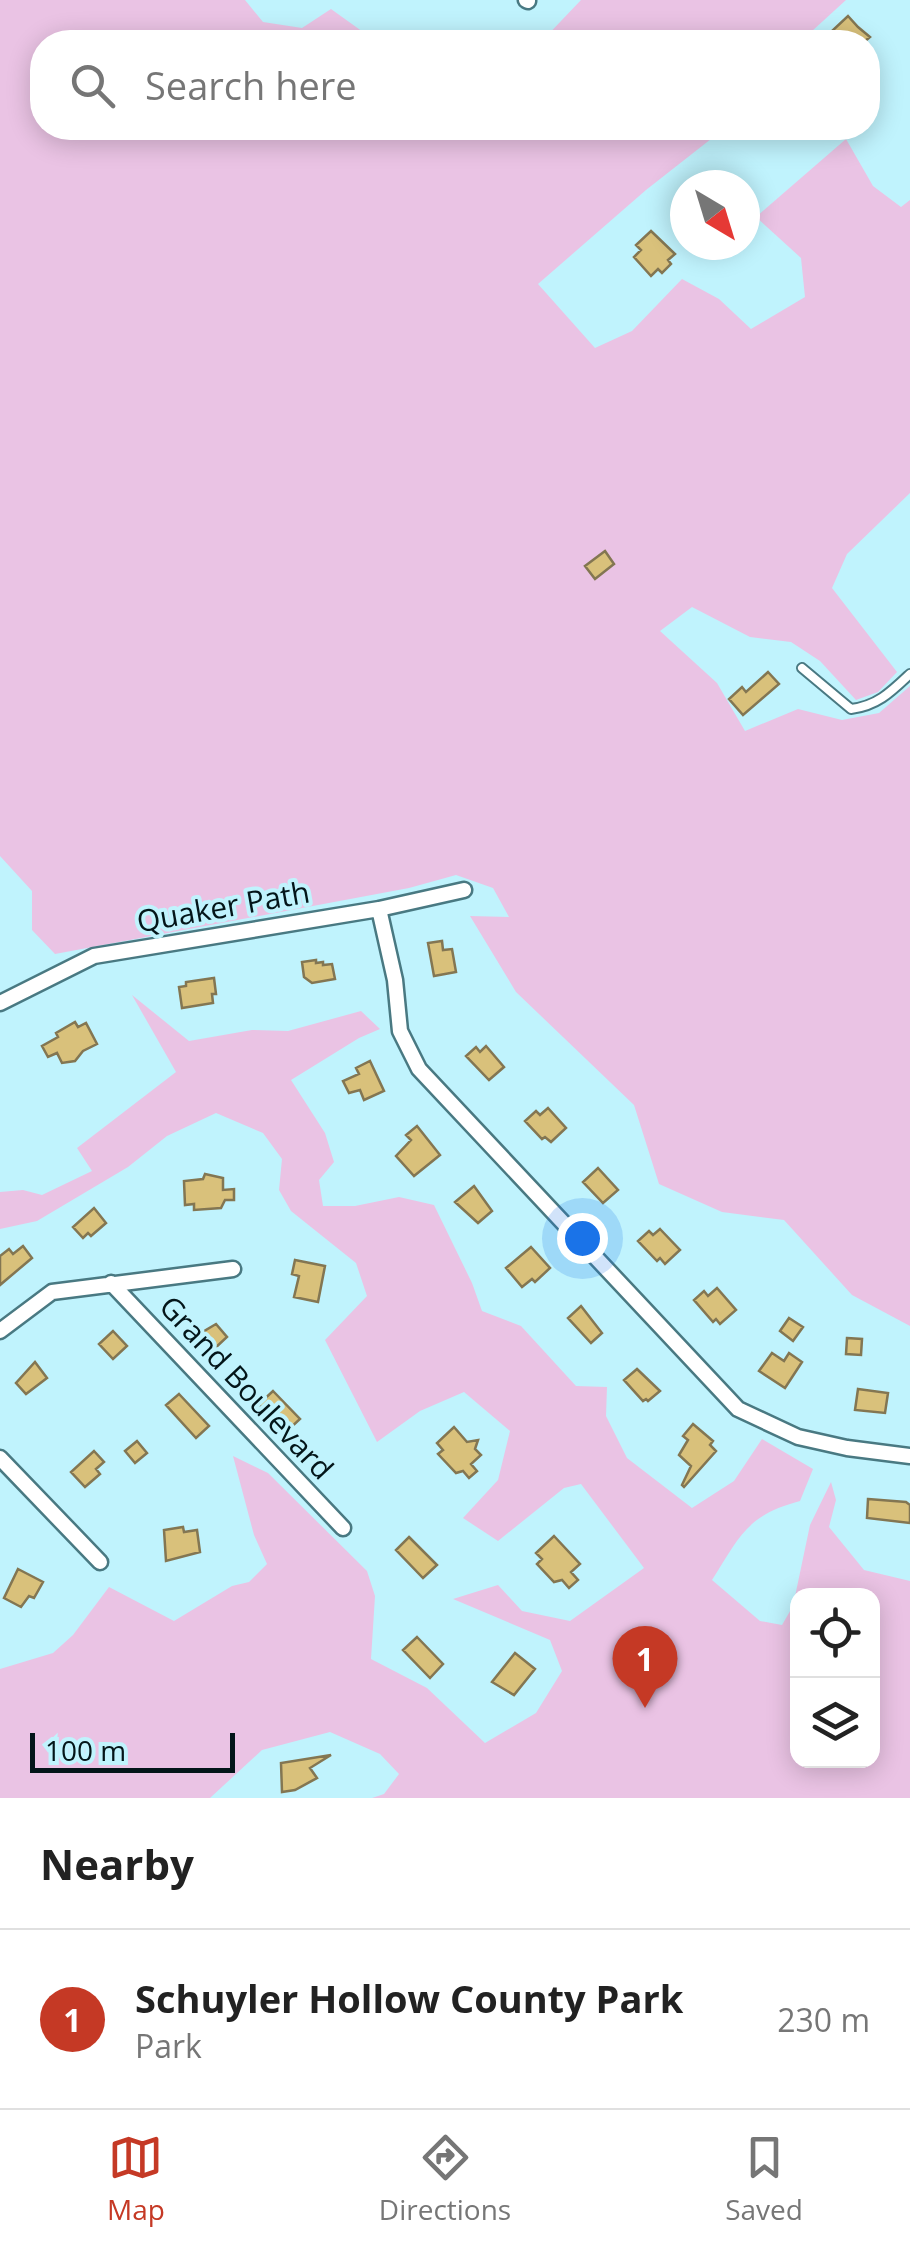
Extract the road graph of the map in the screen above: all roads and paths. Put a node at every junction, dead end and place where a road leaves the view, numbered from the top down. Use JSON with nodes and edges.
{"nodes":[{"id":1,"x":802,"y":668,"type":"dead end"},
{"id":2,"x":910,"y":674,"type":"edge"},
{"id":3,"x":464,"y":890,"type":"dead end"},
{"id":4,"x":379,"y":908,"type":"junction"},
{"id":5,"x":0,"y":1003,"type":"edge"},
{"id":6,"x":233,"y":1270,"type":"dead end"},
{"id":7,"x":111,"y":1284,"type":"junction"},
{"id":8,"x":0,"y":1331,"type":"edge"},
{"id":9,"x":910,"y":1456,"type":"edge"},
{"id":10,"x":0,"y":1458,"type":"edge"},
{"id":11,"x":343,"y":1528,"type":"dead end"},
{"id":12,"x":100,"y":1562,"type":"dead end"}],
"edges":[{"from":1,"to":2,"type":"lane"},
{"from":3,"to":4,"type":"street","name":"Quaker Path"},
{"from":4,"to":5,"type":"street","name":"Quaker Path"},
{"from":4,"to":9,"type":"street"},
{"from":6,"to":7,"type":"street"},
{"from":7,"to":8,"type":"street"},
{"from":7,"to":11,"type":"street","name":"Grand Boulevard"},
{"from":10,"to":12,"type":"street"}]}
